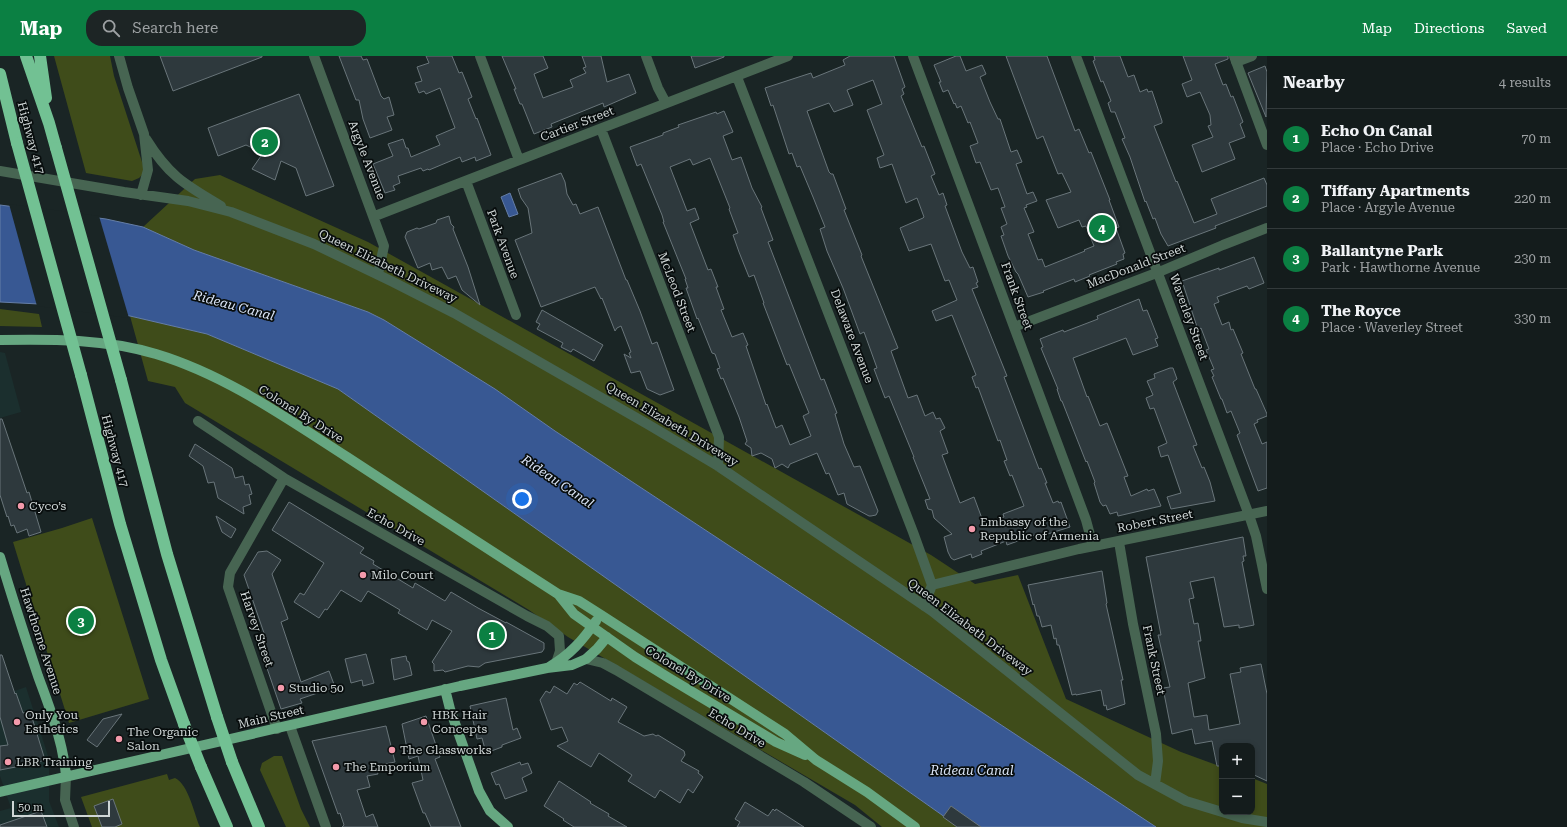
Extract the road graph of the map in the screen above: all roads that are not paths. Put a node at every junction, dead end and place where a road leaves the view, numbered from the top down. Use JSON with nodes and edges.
{"nodes":[{"id":1,"x":26,"y":56,"type":"edge"},
{"id":2,"x":40,"y":56,"type":"edge"},
{"id":3,"x":119,"y":56,"type":"edge"},
{"id":4,"x":314,"y":56,"type":"edge"},
{"id":5,"x":480,"y":56,"type":"edge"},
{"id":6,"x":646,"y":56,"type":"edge"},
{"id":7,"x":788,"y":56,"type":"edge"},
{"id":8,"x":913,"y":56,"type":"edge"},
{"id":9,"x":1076,"y":56,"type":"edge"},
{"id":10,"x":1252,"y":56,"type":"edge"},
{"id":11,"x":1235,"y":59,"type":"edge"},
{"id":12,"x":0,"y":74,"type":"edge"},
{"id":13,"x":737,"y":76,"type":"junction"},
{"id":14,"x":0,"y":103,"type":"edge"},
{"id":15,"x":666,"y":103,"type":"junction"},
{"id":16,"x":49,"y":123,"type":"junction"},
{"id":17,"x":601,"y":129,"type":"junction"},
{"id":18,"x":144,"y":134,"type":"junction"},
{"id":19,"x":17,"y":143,"type":"junction"},
{"id":20,"x":1267,"y":145,"type":"edge"},
{"id":21,"x":519,"y":160,"type":"junction"},
{"id":22,"x":1,"y":170,"type":"edge"},
{"id":23,"x":466,"y":181,"type":"junction"},
{"id":24,"x":141,"y":195,"type":"junction"},
{"id":25,"x":231,"y":212,"type":"junction"},
{"id":26,"x":374,"y":216,"type":"junction"},
{"id":27,"x":1267,"y":228,"type":"edge"},
{"id":28,"x":1158,"y":272,"type":"junction"},
{"id":29,"x":378,"y":274,"type":"junction"},
{"id":30,"x":516,"y":315,"type":"dead end"},
{"id":31,"x":1014,"y":327,"type":"junction"},
{"id":32,"x":0,"y":340,"type":"edge"},
{"id":33,"x":198,"y":420,"type":"dead end"},
{"id":34,"x":718,"y":466,"type":"junction"},
{"id":35,"x":284,"y":478,"type":"junction"},
{"id":36,"x":1267,"y":511,"type":"edge"},
{"id":37,"x":1249,"y":515,"type":"junction"},
{"id":38,"x":1119,"y":542,"type":"junction"},
{"id":39,"x":1093,"y":546,"type":"junction"},
{"id":40,"x":0,"y":557,"type":"edge"},
{"id":41,"x":932,"y":585,"type":"junction"},
{"id":42,"x":1267,"y":589,"type":"edge"},
{"id":43,"x":558,"y":594,"type":"junction"},
{"id":44,"x":924,"y":606,"type":"junction"},
{"id":45,"x":601,"y":615,"type":"junction"},
{"id":46,"x":592,"y":627,"type":"junction"},
{"id":47,"x":607,"y":637,"type":"junction"},
{"id":48,"x":586,"y":659,"type":"junction"},
{"id":49,"x":552,"y":665,"type":"junction"},
{"id":50,"x":445,"y":690,"type":"junction"},
{"id":51,"x":290,"y":726,"type":"junction"},
{"id":52,"x":277,"y":729,"type":"junction"},
{"id":53,"x":816,"y":760,"type":"junction"},
{"id":54,"x":66,"y":776,"type":"junction"},
{"id":55,"x":1155,"y":784,"type":"junction"},
{"id":56,"x":0,"y":792,"type":"edge"},
{"id":57,"x":1267,"y":822,"type":"edge"},
{"id":58,"x":74,"y":827,"type":"edge"},
{"id":59,"x":227,"y":827,"type":"edge"},
{"id":60,"x":259,"y":827,"type":"edge"},
{"id":61,"x":326,"y":827,"type":"edge"},
{"id":62,"x":508,"y":827,"type":"edge"},
{"id":63,"x":871,"y":827,"type":"edge"},
{"id":64,"x":915,"y":827,"type":"edge"}],
"edges":[{"from":1,"to":16,"type":"highway"},
{"from":2,"to":16,"type":"highway"},
{"from":3,"to":18,"type":"street"},
{"from":4,"to":26,"type":"street","name":"Argyle Avenue"},
{"from":5,"to":21,"type":"street"},
{"from":6,"to":15,"type":"street"},
{"from":7,"to":13,"type":"street","name":"Cartier Street"},
{"from":8,"to":31,"type":"street","name":"Frank Street"},
{"from":9,"to":28,"type":"street","name":"Waverley Street"},
{"from":10,"to":11,"type":"street"},
{"from":11,"to":20,"type":"street"},
{"from":12,"to":19,"type":"highway","name":"Highway 417"},
{"from":13,"to":15,"type":"street","name":"Cartier Street"},
{"from":13,"to":41,"type":"street","name":"Delaware Avenue"},
{"from":14,"to":19,"type":"highway"},
{"from":15,"to":17,"type":"street","name":"Cartier Street"},
{"from":16,"to":60,"type":"highway","bridge":true},
{"from":17,"to":21,"type":"street","name":"Cartier Street"},
{"from":17,"to":34,"type":"street","name":"McLeod Street"},
{"from":18,"to":24,"type":"street"},
{"from":18,"to":25,"type":"street"},
{"from":19,"to":59,"type":"highway","name":"Highway 417","bridge":true},
{"from":21,"to":23,"type":"street","name":"Cartier Street"},
{"from":22,"to":24,"type":"street","name":"Queen Elizabeth Driveway"},
{"from":23,"to":26,"type":"street","name":"Cartier Street"},
{"from":23,"to":30,"type":"street","name":"Park Avenue"},
{"from":24,"to":25,"type":"street","name":"Queen Elizabeth Driveway"},
{"from":25,"to":29,"type":"street","name":"Queen Elizabeth Driveway"},
{"from":26,"to":29,"type":"street","name":"Argyle Avenue"},
{"from":27,"to":28,"type":"street","name":"MacDonald Street"},
{"from":28,"to":31,"type":"street","name":"MacDonald Street"},
{"from":28,"to":37,"type":"street","name":"Waverley Street"},
{"from":29,"to":34,"type":"street","name":"Queen Elizabeth Driveway"},
{"from":31,"to":39,"type":"street","name":"Frank Street"},
{"from":32,"to":43,"type":"main road","name":"Colonel By Drive"},
{"from":33,"to":35,"type":"street","name":"Echo Drive"},
{"from":34,"to":44,"type":"street","name":"Queen Elizabeth Driveway"},
{"from":35,"to":49,"type":"street","name":"Echo Drive"},
{"from":35,"to":52,"type":"street","name":"Harvey Street"},
{"from":36,"to":37,"type":"street","name":"Robert Street"},
{"from":37,"to":38,"type":"street","name":"Robert Street"},
{"from":37,"to":42,"type":"street","name":"Waverley Street"},
{"from":38,"to":39,"type":"street","name":"Robert Street"},
{"from":38,"to":55,"type":"street","name":"Frank Street"},
{"from":39,"to":41,"type":"street","name":"Robert Street"},
{"from":40,"to":54,"type":"main road","name":"Hawthorne Avenue"},
{"from":41,"to":44,"type":"street"},
{"from":43,"to":45,"type":"main road","name":"Colonel By Drive"},
{"from":43,"to":46,"type":"main road","name":"Colonel By Drive"},
{"from":44,"to":55,"type":"street","name":"Queen Elizabeth Driveway"},
{"from":45,"to":46,"type":"main road","name":"Main Street"},
{"from":45,"to":53,"type":"main road","name":"Colonel By Drive"},
{"from":46,"to":47,"type":"main road","name":"Colonel By Drive"},
{"from":46,"to":49,"type":"main road","name":"Main Street"},
{"from":47,"to":48,"type":"main road","name":"Main Street"},
{"from":47,"to":53,"type":"main road","name":"Colonel By Drive"},
{"from":48,"to":49,"type":"main road","name":"Main Street"},
{"from":48,"to":63,"type":"street","name":"Echo Drive"},
{"from":49,"to":50,"type":"main road","name":"Main Street"},
{"from":50,"to":51,"type":"main road","name":"Main Street"},
{"from":50,"to":62,"type":"main road"},
{"from":51,"to":52,"type":"main road","name":"Main Street"},
{"from":51,"to":61,"type":"street"},
{"from":52,"to":54,"type":"main road","name":"Main Street"},
{"from":53,"to":64,"type":"main road","name":"Colonel By Drive"},
{"from":54,"to":56,"type":"main road","name":"Main Street"},
{"from":54,"to":58,"type":"street","name":"Hawthorne Avenue"},
{"from":55,"to":57,"type":"street","name":"Queen Elizabeth Driveway"}]}
